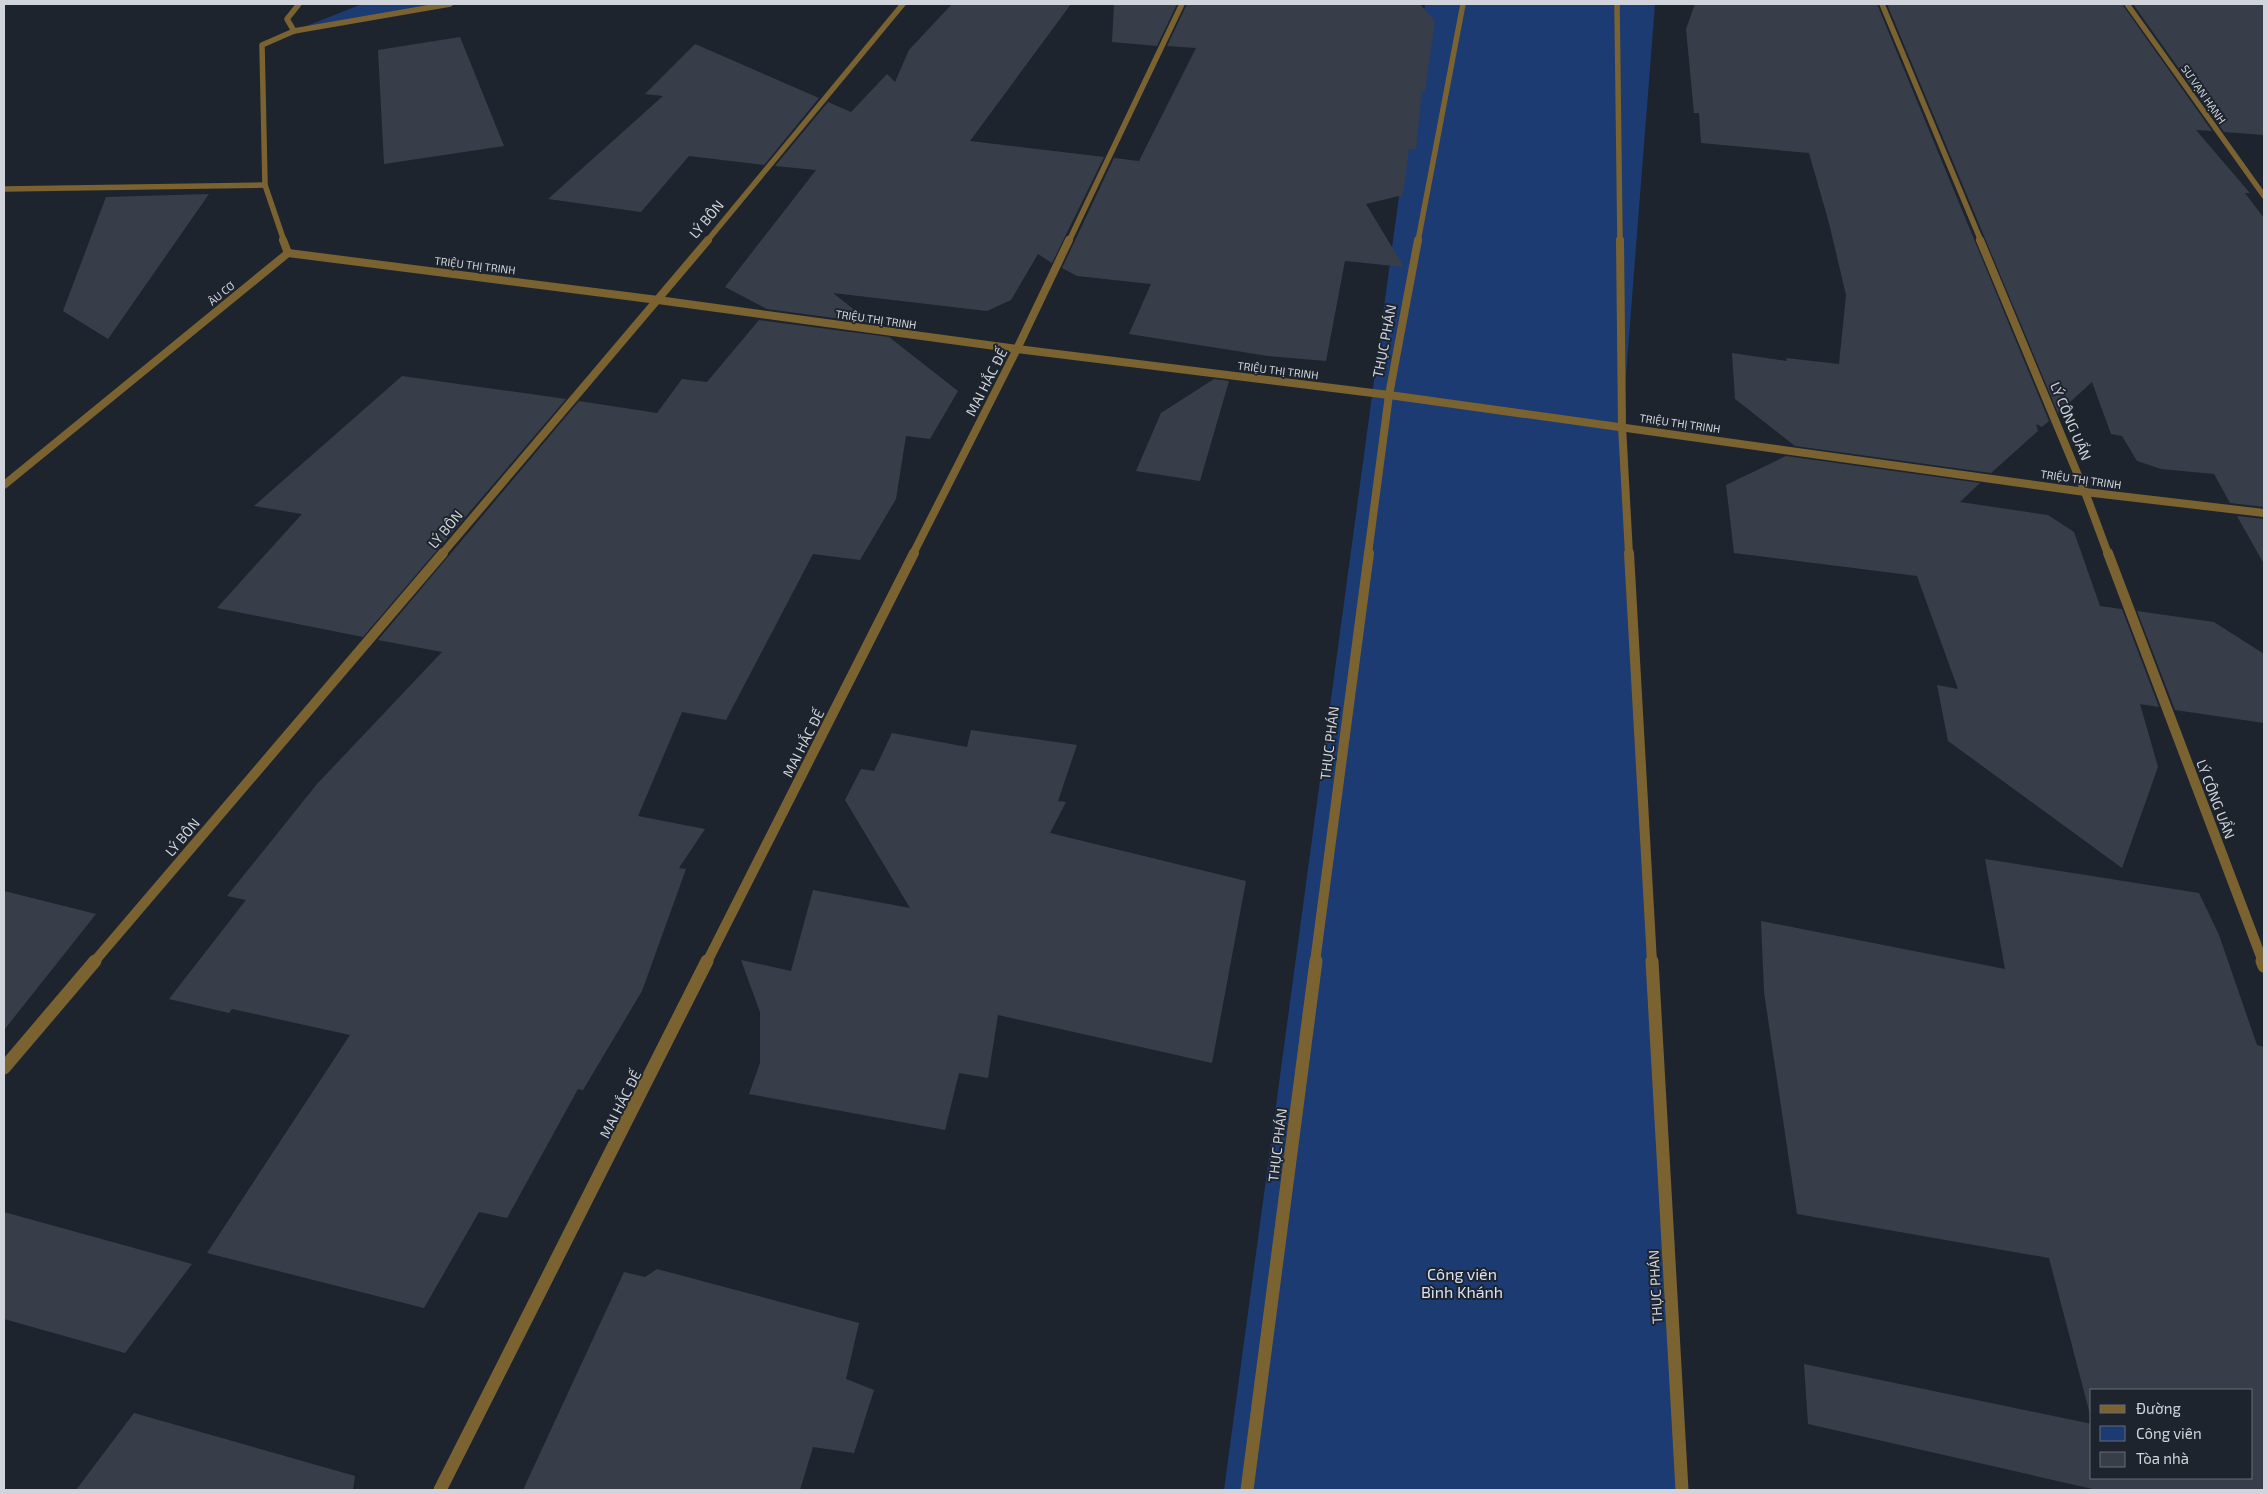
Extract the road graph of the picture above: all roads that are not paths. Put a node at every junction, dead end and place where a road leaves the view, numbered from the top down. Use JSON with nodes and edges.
{"nodes":[{"id":1,"x":299,"y":4,"type":"edge"},
{"id":2,"x":450,"y":4,"type":"edge"},
{"id":3,"x":903,"y":4,"type":"edge"},
{"id":4,"x":1182,"y":4,"type":"edge"},
{"id":5,"x":1463,"y":4,"type":"edge"},
{"id":6,"x":1617,"y":4,"type":"edge"},
{"id":7,"x":1882,"y":4,"type":"edge"},
{"id":8,"x":2128,"y":4,"type":"edge"},
{"id":9,"x":294,"y":31,"type":"junction"},
{"id":10,"x":265,"y":185,"type":"junction"},
{"id":11,"x":4,"y":189,"type":"edge"},
{"id":12,"x":2264,"y":196,"type":"edge"},
{"id":13,"x":288,"y":253,"type":"junction"},
{"id":14,"x":658,"y":300,"type":"junction"},
{"id":15,"x":1018,"y":350,"type":"junction"},
{"id":16,"x":1389,"y":395,"type":"junction"},
{"id":17,"x":1622,"y":426,"type":"junction"},
{"id":18,"x":4,"y":485,"type":"edge"},
{"id":19,"x":2085,"y":492,"type":"junction"},
{"id":20,"x":2264,"y":513,"type":"edge"},
{"id":21,"x":2264,"y":966,"type":"edge"},
{"id":22,"x":4,"y":1068,"type":"edge"},
{"id":23,"x":440,"y":1490,"type":"edge"},
{"id":24,"x":1247,"y":1490,"type":"edge"},
{"id":25,"x":1682,"y":1490,"type":"edge"}],
"edges":[{"from":1,"to":9,"type":"street"},
{"from":2,"to":9,"type":"street"},
{"from":3,"to":14,"type":"street","name":"LÝ BÔN"},
{"from":4,"to":15,"type":"street","name":"MAI HẮC ĐẾ"},
{"from":5,"to":16,"type":"street","name":"THỤC PHÁN"},
{"from":6,"to":17,"type":"street","name":"THỤC PHÁN"},
{"from":7,"to":19,"type":"street","name":"LÝ CÔNG UẨN"},
{"from":8,"to":12,"type":"street","name":"SƯ VẠN HẠNH"},
{"from":9,"to":10,"type":"street"},
{"from":10,"to":11,"type":"street"},
{"from":10,"to":13,"type":"street"},
{"from":13,"to":14,"type":"street","name":"TRIỆU THỊ TRINH"},
{"from":13,"to":18,"type":"street","name":"ÂU CƠ"},
{"from":14,"to":15,"type":"street","name":"TRIỆU THỊ TRINH"},
{"from":14,"to":22,"type":"street","name":"LÝ BÔN"},
{"from":15,"to":16,"type":"street","name":"TRIỆU THỊ TRINH"},
{"from":15,"to":23,"type":"street","name":"MAI HẮC ĐẾ"},
{"from":16,"to":17,"type":"street","name":"TRIỆU THỊ TRINH"},
{"from":16,"to":24,"type":"street","name":"THỤC PHÁN"},
{"from":17,"to":19,"type":"street","name":"TRIỆU THỊ TRINH"},
{"from":17,"to":25,"type":"street","name":"THỤC PHÁN"},
{"from":19,"to":20,"type":"street","name":"TRIỆU THỊ TRINH"},
{"from":19,"to":21,"type":"street","name":"LÝ CÔNG UẨN"}]}
